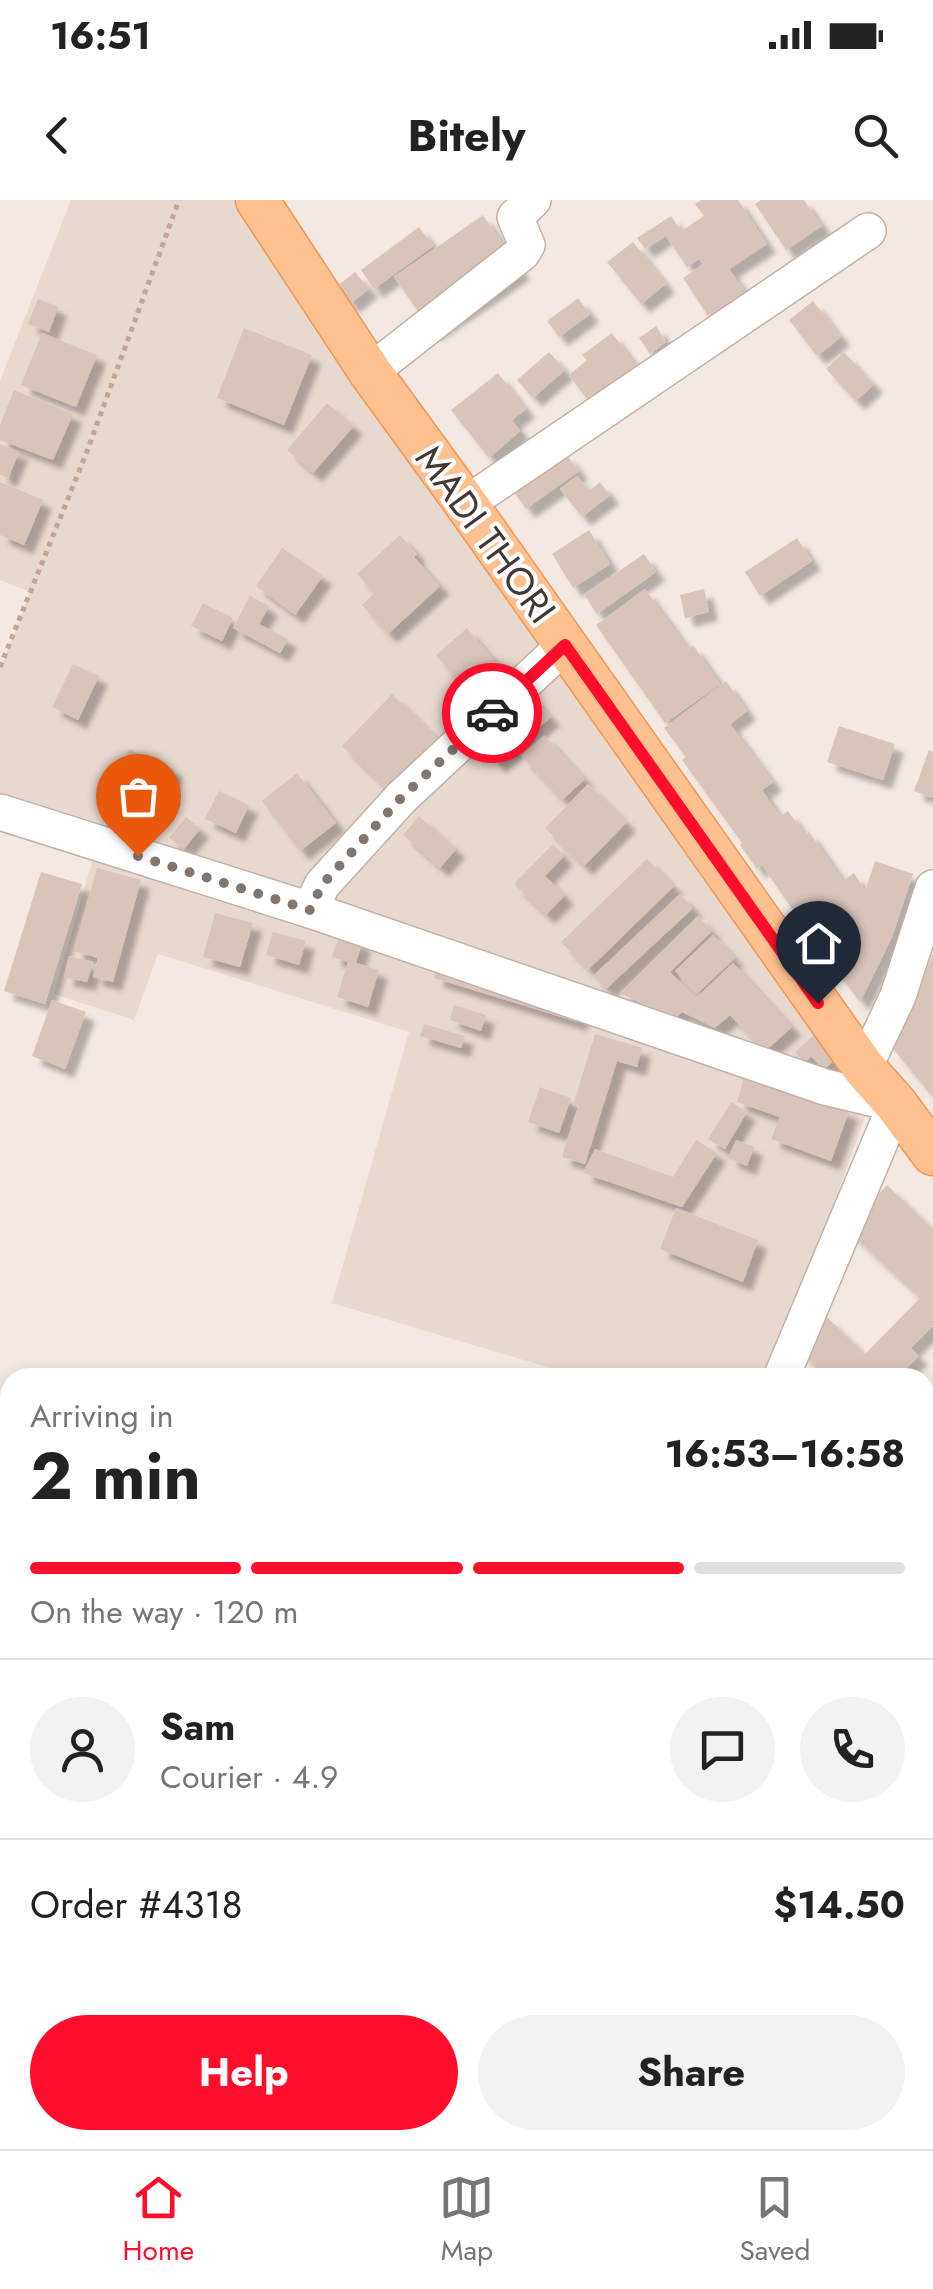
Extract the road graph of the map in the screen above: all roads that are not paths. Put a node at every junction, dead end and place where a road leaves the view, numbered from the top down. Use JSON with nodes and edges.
{"nodes":[{"id":1,"x":257,"y":200,"type":"edge"},
{"id":2,"x":533,"y":200,"type":"edge"},
{"id":3,"x":868,"y":231,"type":"dead end"},
{"id":4,"x":370,"y":372,"type":"junction"},
{"id":5,"x":466,"y":504,"type":"junction"},
{"id":6,"x":565,"y":645,"type":"junction"},
{"id":7,"x":0,"y":812,"type":"edge"},
{"id":8,"x":933,"y":888,"type":"edge"},
{"id":9,"x":310,"y":910,"type":"junction"},
{"id":10,"x":864,"y":1068,"type":"junction"},
{"id":11,"x":896,"y":1104,"type":"junction"},
{"id":12,"x":933,"y":1154,"type":"edge"},
{"id":13,"x":786,"y":1368,"type":"edge"}],
"edges":[{"from":1,"to":4,"type":"main road","name":"MADI THORI"},
{"from":2,"to":4,"type":"street"},
{"from":3,"to":5,"type":"street"},
{"from":4,"to":5,"type":"main road","name":"MADI THORI"},
{"from":5,"to":6,"type":"main road","name":"MADI THORI"},
{"from":6,"to":9,"type":"street"},
{"from":6,"to":10,"type":"main road","name":"MADI THORI"},
{"from":7,"to":9,"type":"street"},
{"from":8,"to":10,"type":"street"},
{"from":9,"to":11,"type":"street"},
{"from":10,"to":11,"type":"main road","name":"MADI THORI"},
{"from":11,"to":12,"type":"main road","name":"MADI THORI"},
{"from":11,"to":13,"type":"street"}]}
